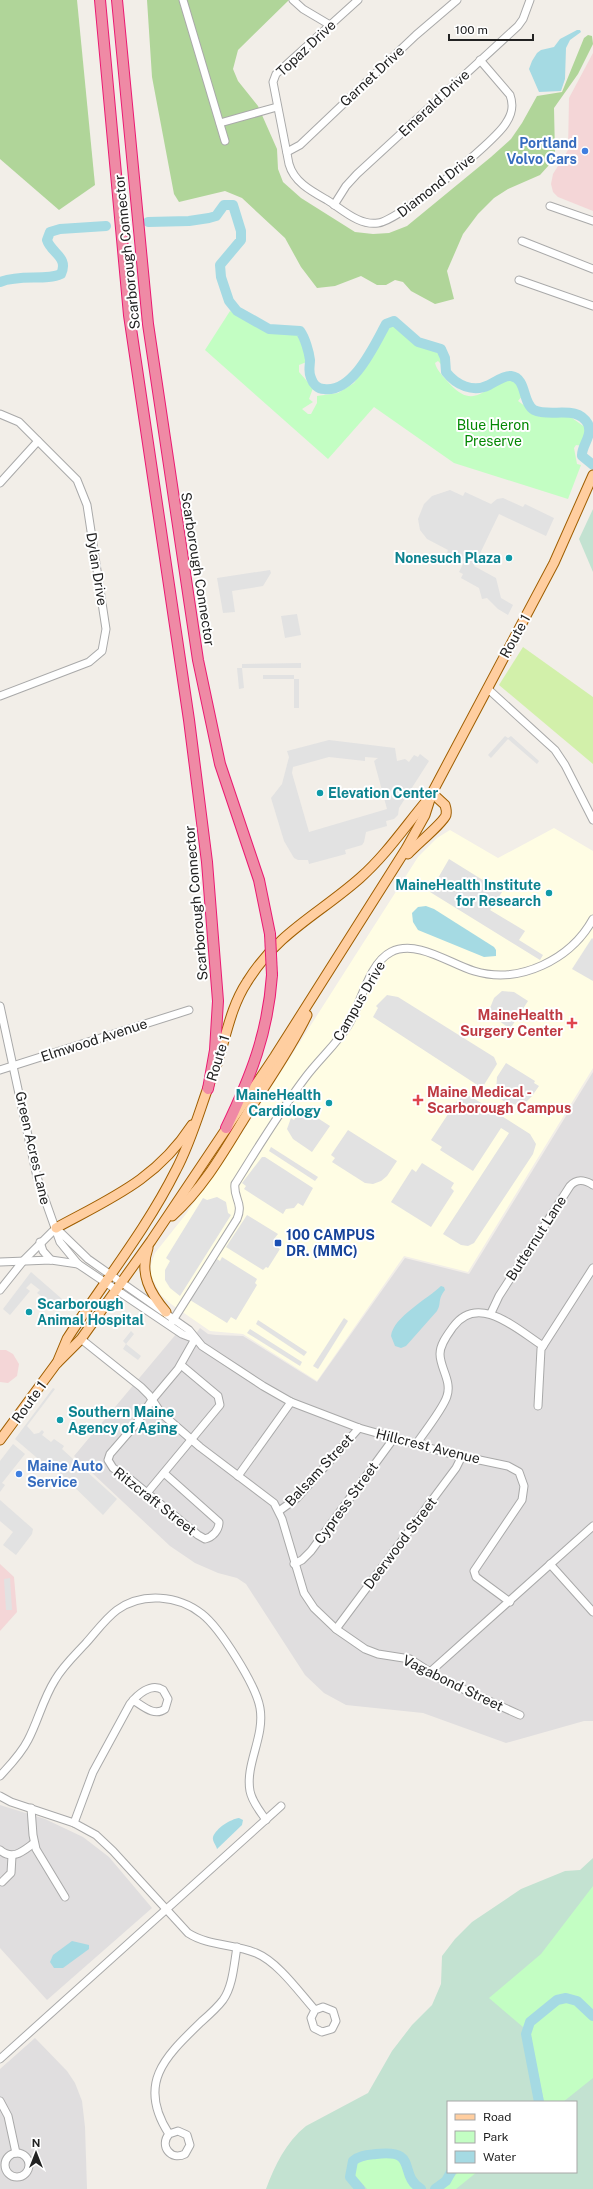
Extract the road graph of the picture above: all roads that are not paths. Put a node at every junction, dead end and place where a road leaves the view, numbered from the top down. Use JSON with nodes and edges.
{"nodes":[{"id":1,"x":100,"y":0,"type":"edge"},
{"id":2,"x":117,"y":0,"type":"edge"},
{"id":3,"x":183,"y":0,"type":"edge"},
{"id":4,"x":293,"y":0,"type":"edge"},
{"id":5,"x":358,"y":0,"type":"edge"},
{"id":6,"x":457,"y":0,"type":"edge"},
{"id":7,"x":530,"y":0,"type":"edge"},
{"id":8,"x":330,"y":25,"type":"junction"},
{"id":9,"x":480,"y":60,"type":"junction"},
{"id":10,"x":277,"y":107,"type":"junction"},
{"id":11,"x":220,"y":123,"type":"junction"},
{"id":12,"x":225,"y":141,"type":"dead end"},
{"id":13,"x":287,"y":152,"type":"junction"},
{"id":14,"x":334,"y":205,"type":"junction"},
{"id":15,"x":550,"y":206,"type":"dead end"},
{"id":16,"x":593,"y":221,"type":"edge"},
{"id":17,"x":522,"y":241,"type":"dead end"},
{"id":18,"x":593,"y":269,"type":"edge"},
{"id":19,"x":519,"y":280,"type":"dead end"},
{"id":20,"x":593,"y":306,"type":"edge"},
{"id":21,"x":0,"y":414,"type":"edge"},
{"id":22,"x":38,"y":441,"type":"junction"},
{"id":23,"x":593,"y":476,"type":"edge"},
{"id":24,"x":0,"y":483,"type":"edge"},
{"id":25,"x":487,"y":688,"type":"junction"},
{"id":26,"x":0,"y":696,"type":"edge"},
{"id":27,"x":432,"y":793,"type":"junction"},
{"id":28,"x":593,"y":820,"type":"edge"},
{"id":29,"x":390,"y":875,"type":"junction"},
{"id":30,"x":593,"y":919,"type":"edge"},
{"id":31,"x":329,"y":970,"type":"junction"},
{"id":32,"x":0,"y":1006,"type":"edge"},
{"id":33,"x":189,"y":1010,"type":"dead end"},
{"id":34,"x":14,"y":1066,"type":"junction"},
{"id":35,"x":0,"y":1070,"type":"edge"},
{"id":36,"x":208,"y":1089,"type":"junction"},
{"id":37,"x":202,"y":1108,"type":"junction"},
{"id":38,"x":226,"y":1128,"type":"junction"},
{"id":39,"x":593,"y":1185,"type":"edge"},
{"id":40,"x":160,"y":1227,"type":"junction"},
{"id":41,"x":56,"y":1228,"type":"junction"},
{"id":42,"x":151,"y":1241,"type":"junction"},
{"id":43,"x":40,"y":1242,"type":"junction"},
{"id":44,"x":24,"y":1260,"type":"junction"},
{"id":45,"x":51,"y":1260,"type":"junction"},
{"id":46,"x":0,"y":1262,"type":"edge"},
{"id":47,"x":78,"y":1264,"type":"junction"},
{"id":48,"x":593,"y":1268,"type":"edge"},
{"id":49,"x":108,"y":1279,"type":"junction"},
{"id":50,"x":119,"y":1286,"type":"junction"},
{"id":51,"x":0,"y":1290,"type":"edge"},
{"id":52,"x":491,"y":1314,"type":"junction"},
{"id":53,"x":170,"y":1318,"type":"junction"},
{"id":54,"x":80,"y":1339,"type":"junction"},
{"id":55,"x":195,"y":1339,"type":"junction"},
{"id":56,"x":543,"y":1346,"type":"junction"},
{"id":57,"x":56,"y":1364,"type":"junction"},
{"id":58,"x":181,"y":1365,"type":"junction"},
{"id":59,"x":152,"y":1400,"type":"junction"},
{"id":60,"x":292,"y":1402,"type":"junction"},
{"id":61,"x":538,"y":1406,"type":"dead end"},
{"id":62,"x":359,"y":1428,"type":"junction"},
{"id":63,"x":394,"y":1438,"type":"junction"},
{"id":64,"x":0,"y":1440,"type":"edge"},
{"id":65,"x":192,"y":1440,"type":"junction"},
{"id":66,"x":416,"y":1444,"type":"junction"},
{"id":67,"x":462,"y":1456,"type":"junction"},
{"id":68,"x":164,"y":1473,"type":"junction"},
{"id":69,"x":238,"y":1476,"type":"junction"},
{"id":70,"x":147,"y":1493,"type":"junction"},
{"id":71,"x":279,"y":1511,"type":"junction"},
{"id":72,"x":593,"y":1526,"type":"edge"},
{"id":73,"x":294,"y":1564,"type":"junction"},
{"id":74,"x":550,"y":1564,"type":"junction"},
{"id":75,"x":510,"y":1602,"type":"junction"},
{"id":76,"x":593,"y":1612,"type":"edge"},
{"id":77,"x":336,"y":1629,"type":"junction"},
{"id":78,"x":430,"y":1672,"type":"junction"},
{"id":79,"x":133,"y":1700,"type":"junction"},
{"id":80,"x":520,"y":1715,"type":"dead end"},
{"id":81,"x":0,"y":1776,"type":"edge"},
{"id":82,"x":0,"y":1796,"type":"edge"},
{"id":83,"x":281,"y":1806,"type":"dead end"},
{"id":84,"x":31,"y":1808,"type":"junction"},
{"id":85,"x":266,"y":1820,"type":"junction"},
{"id":86,"x":74,"y":1823,"type":"junction"},
{"id":87,"x":34,"y":1842,"type":"junction"},
{"id":88,"x":0,"y":1850,"type":"edge"},
{"id":89,"x":12,"y":1856,"type":"junction"},
{"id":90,"x":2,"y":1882,"type":"dead end"},
{"id":91,"x":65,"y":1897,"type":"dead end"},
{"id":92,"x":166,"y":1910,"type":"junction"},
{"id":93,"x":237,"y":1947,"type":"junction"},
{"id":94,"x":315,"y":2010,"type":"dead end"},
{"id":95,"x":0,"y":2059,"type":"edge"},
{"id":96,"x":0,"y":2101,"type":"edge"},
{"id":97,"x":169,"y":2134,"type":"dead end"},
{"id":98,"x":16,"y":2153,"type":"dead end"}],
"edges":[{"from":1,"to":36,"type":"highway","name":"Scarborough Connector"},
{"from":2,"to":38,"type":"highway","name":"Scarborough Connector","bridge":true},
{"from":3,"to":11,"type":"street"},
{"from":4,"to":8,"type":"street"},
{"from":5,"to":8,"type":"street","name":"Topaz Drive"},
{"from":6,"to":13,"type":"street","name":"Garnet Drive"},
{"from":7,"to":9,"type":"street","name":"Emerald Drive"},
{"from":8,"to":10,"type":"street","name":"Topaz Drive"},
{"from":9,"to":14,"type":"street","name":"Emerald Drive"},
{"from":9,"to":14,"type":"street","name":"Diamond Drive"},
{"from":10,"to":11,"type":"street"},
{"from":10,"to":13,"type":"street","name":"Topaz Drive"},
{"from":11,"to":12,"type":"street"},
{"from":13,"to":14,"type":"street","name":"Diamond Drive"},
{"from":15,"to":16,"type":"street"},
{"from":17,"to":18,"type":"street"},
{"from":19,"to":20,"type":"street"},
{"from":21,"to":22,"type":"street","name":"Dylan Drive"},
{"from":22,"to":24,"type":"street"},
{"from":22,"to":26,"type":"street","name":"Dylan Drive"},
{"from":23,"to":25,"type":"main road","name":"Route 1"},
{"from":25,"to":27,"type":"main road","name":"Route 1"},
{"from":25,"to":28,"type":"street"},
{"from":27,"to":29,"type":"main road","name":"Route 1"},
{"from":27,"to":29,"type":"main road"},
{"from":27,"to":36,"type":"main road","name":"Route 1"},
{"from":29,"to":31,"type":"main road","name":"Route 1"},
{"from":30,"to":53,"type":"street","name":"Campus Drive"},
{"from":31,"to":38,"type":"main road","name":"Route 1"},
{"from":31,"to":40,"type":"main road"},
{"from":32,"to":34,"type":"street","name":"Green Acres Lane"},
{"from":33,"to":34,"type":"street","name":"Elmwood Avenue"},
{"from":34,"to":35,"type":"street","name":"Elmwood Avenue"},
{"from":34,"to":41,"type":"street","name":"Green Acres Lane"},
{"from":36,"to":37,"type":"main road","name":"Route 1"},
{"from":37,"to":41,"type":"main road"},
{"from":37,"to":49,"type":"main road","name":"Route 1"},
{"from":38,"to":40,"type":"main road","name":"Route 1"},
{"from":39,"to":52,"type":"street","name":"Butternut Lane"},
{"from":40,"to":42,"type":"main road","name":"Route 1"},
{"from":41,"to":43,"type":"street"},
{"from":41,"to":47,"type":"street","name":"Green Acres Lane"},
{"from":41,"to":49,"type":"street","name":"Green Acres Lane"},
{"from":42,"to":50,"type":"main road","name":"Route 1"},
{"from":42,"to":53,"type":"main road"},
{"from":43,"to":44,"type":"street"},
{"from":43,"to":45,"type":"street"},
{"from":44,"to":45,"type":"street"},
{"from":44,"to":46,"type":"street"},
{"from":44,"to":51,"type":"street"},
{"from":45,"to":47,"type":"street"},
{"from":47,"to":49,"type":"street","name":"Green Acres Lane"},
{"from":48,"to":56,"type":"street"},
{"from":49,"to":50,"type":"street","name":"Green Acres Lane"},
{"from":49,"to":57,"type":"main road","name":"Route 1"},
{"from":50,"to":53,"type":"street","name":"Hillcrest Avenue"},
{"from":50,"to":53,"type":"street","name":"Hillcrest Avenue"},
{"from":50,"to":54,"type":"main road","name":"Route 1"},
{"from":52,"to":56,"type":"street"},
{"from":52,"to":66,"type":"street"},
{"from":53,"to":55,"type":"street","name":"Hillcrest Avenue"},
{"from":54,"to":57,"type":"main road","name":"Route 1"},
{"from":54,"to":59,"type":"street","name":"Vagabond Street"},
{"from":55,"to":58,"type":"street"},
{"from":55,"to":60,"type":"street","name":"Hillcrest Avenue"},
{"from":56,"to":61,"type":"street"},
{"from":57,"to":64,"type":"main road","name":"Route 1"},
{"from":58,"to":59,"type":"street"},
{"from":58,"to":65,"type":"street"},
{"from":59,"to":65,"type":"street","name":"Vagabond Street"},
{"from":59,"to":70,"type":"street","name":"Ritzcraft Street"},
{"from":60,"to":62,"type":"street","name":"Hillcrest Avenue"},
{"from":60,"to":69,"type":"street"},
{"from":62,"to":63,"type":"street","name":"Hillcrest Avenue"},
{"from":62,"to":71,"type":"street","name":"Balsam Street"},
{"from":63,"to":66,"type":"street","name":"Hillcrest Avenue"},
{"from":63,"to":73,"type":"street","name":"Cypress Street"},
{"from":65,"to":68,"type":"street"},
{"from":65,"to":69,"type":"street","name":"Vagabond Street"},
{"from":66,"to":67,"type":"street","name":"Hillcrest Avenue"},
{"from":67,"to":75,"type":"street","name":"Hillcrest Avenue"},
{"from":67,"to":77,"type":"street","name":"Deerwood Street"},
{"from":68,"to":70,"type":"street"},
{"from":68,"to":70,"type":"street","name":"Ritzcraft Street"},
{"from":69,"to":71,"type":"street","name":"Vagabond Street"},
{"from":71,"to":73,"type":"street","name":"Vagabond Street"},
{"from":72,"to":74,"type":"street"},
{"from":73,"to":77,"type":"street","name":"Vagabond Street"},
{"from":74,"to":75,"type":"street"},
{"from":74,"to":76,"type":"street"},
{"from":75,"to":78,"type":"street"},
{"from":77,"to":78,"type":"street","name":"Vagabond Street"},
{"from":78,"to":80,"type":"street","name":"Vagabond Street"},
{"from":79,"to":79,"type":"street"},
{"from":79,"to":86,"type":"street"},
{"from":81,"to":85,"type":"street"},
{"from":82,"to":84,"type":"street"},
{"from":83,"to":85,"type":"street"},
{"from":84,"to":86,"type":"street"},
{"from":84,"to":87,"type":"street"},
{"from":85,"to":92,"type":"street"},
{"from":86,"to":92,"type":"street"},
{"from":87,"to":89,"type":"street"},
{"from":87,"to":91,"type":"street"},
{"from":88,"to":89,"type":"street"},
{"from":89,"to":90,"type":"street"},
{"from":92,"to":93,"type":"street"},
{"from":92,"to":95,"type":"street"},
{"from":93,"to":94,"type":"street"},
{"from":93,"to":97,"type":"street"},
{"from":96,"to":98,"type":"street"}]}
